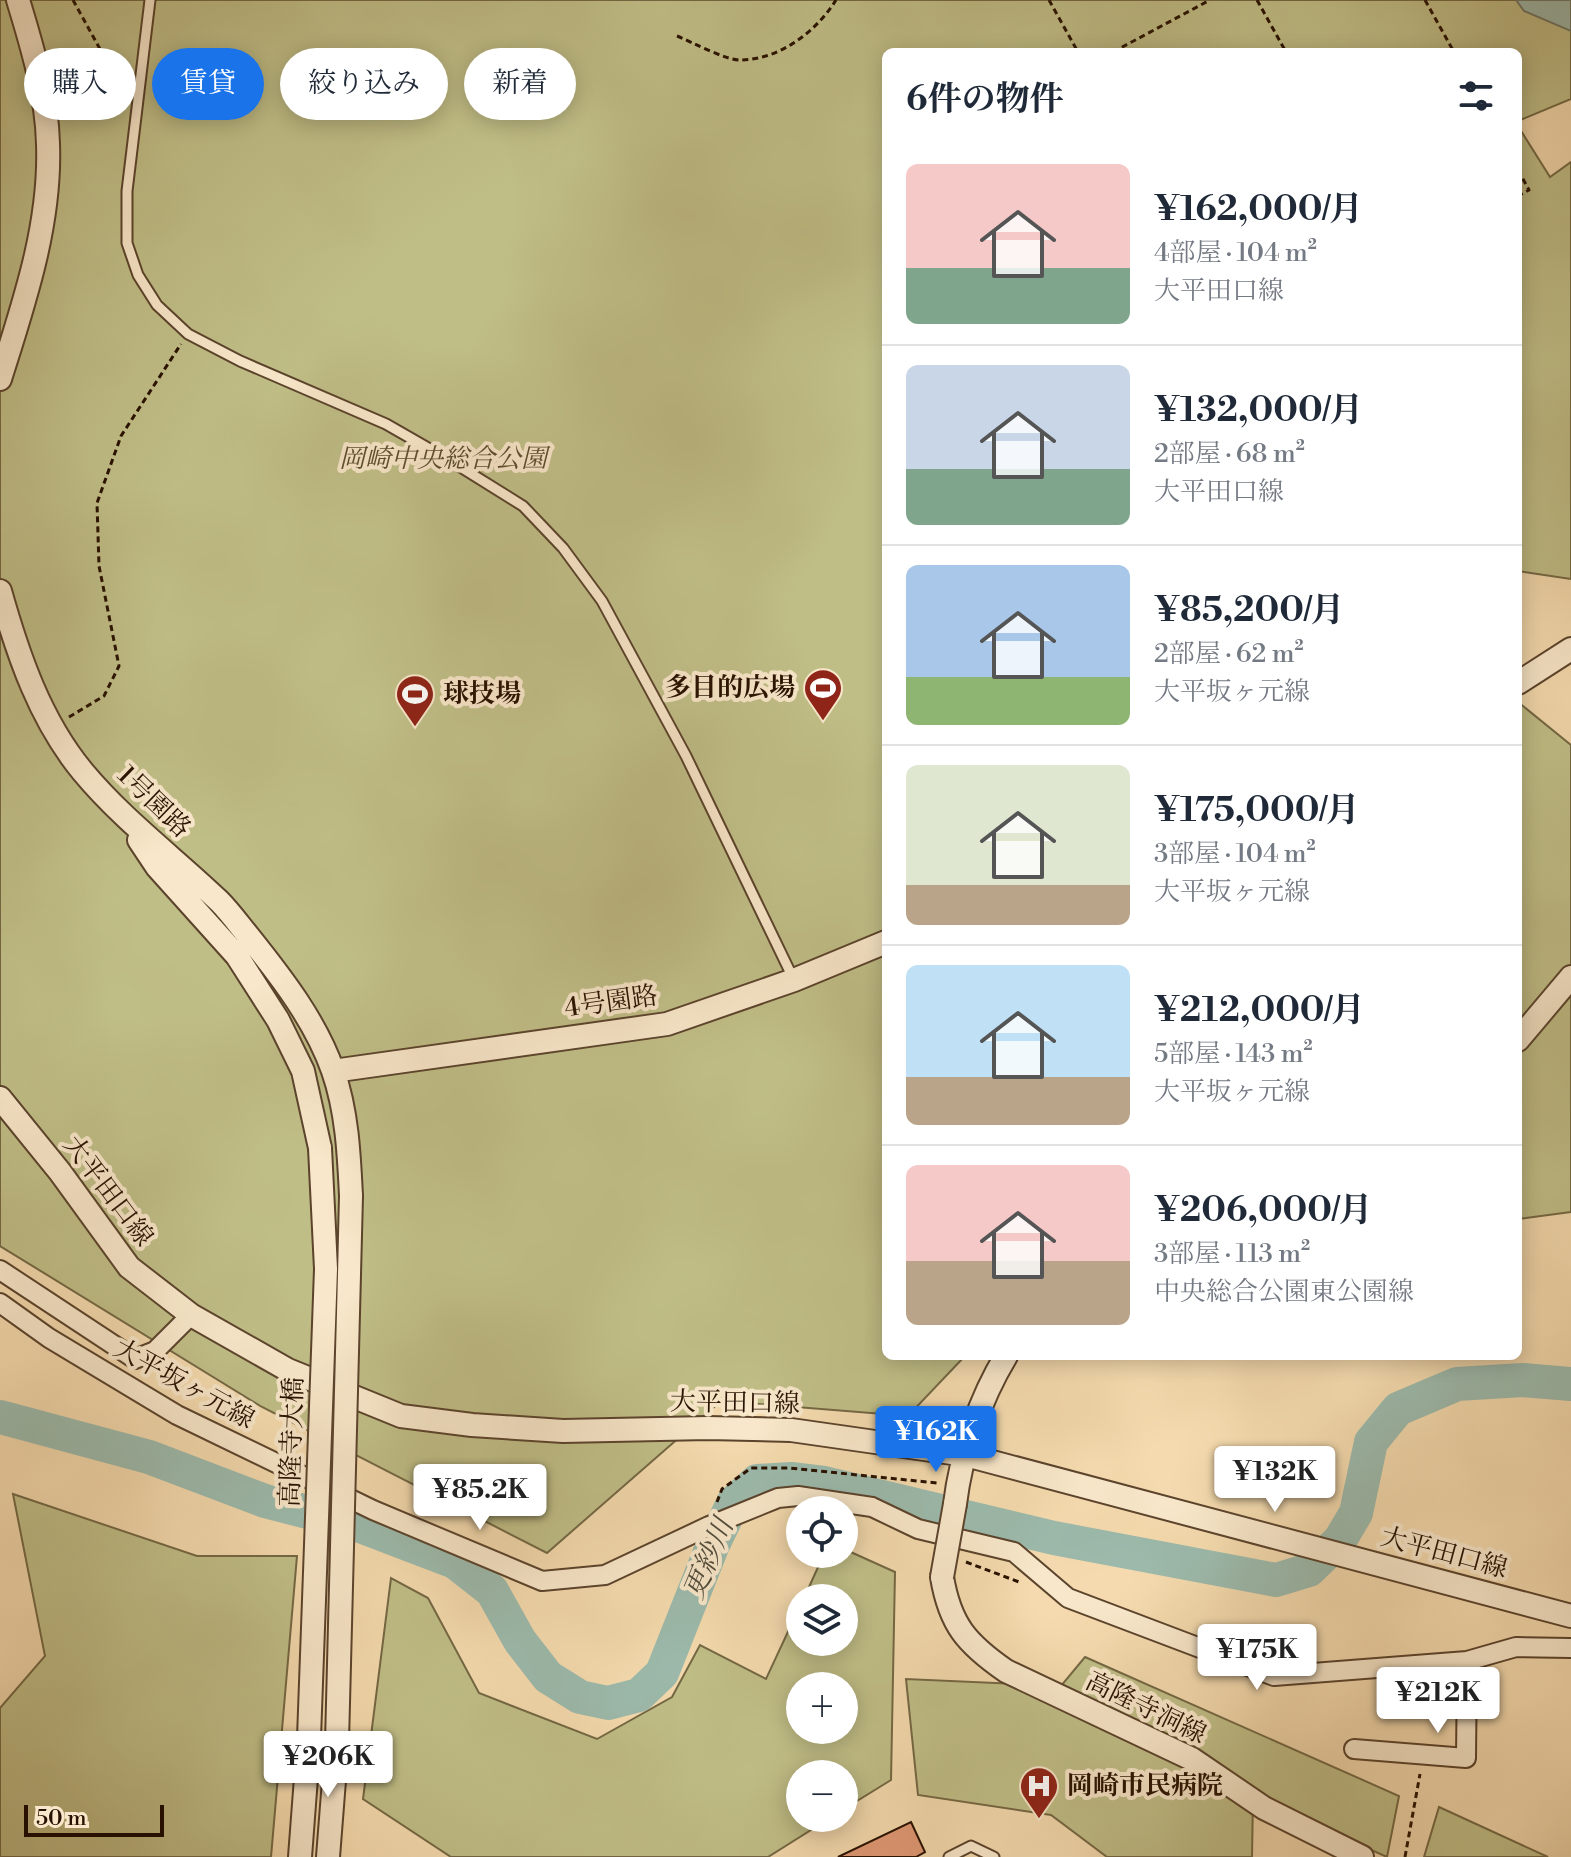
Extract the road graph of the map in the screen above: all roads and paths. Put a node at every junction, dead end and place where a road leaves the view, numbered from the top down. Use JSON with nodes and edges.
{"nodes":[{"id":1,"x":18,"y":0,"type":"edge"},
{"id":2,"x":73,"y":0,"type":"edge"},
{"id":3,"x":150,"y":0,"type":"edge"},
{"id":4,"x":836,"y":0,"type":"edge"},
{"id":5,"x":1049,"y":0,"type":"edge"},
{"id":6,"x":1210,"y":0,"type":"edge"},
{"id":7,"x":1257,"y":0,"type":"edge"},
{"id":8,"x":1425,"y":0,"type":"edge"},
{"id":9,"x":677,"y":36,"type":"dead end"},
{"id":10,"x":1076,"y":48,"type":"edge"},
{"id":11,"x":1120,"y":48,"type":"edge"},
{"id":12,"x":1284,"y":48,"type":"edge"},
{"id":13,"x":1452,"y":48,"type":"edge"},
{"id":14,"x":141,"y":80,"type":"junction"},
{"id":15,"x":1522,"y":177,"type":"edge"},
{"id":16,"x":1522,"y":194,"type":"edge"},
{"id":17,"x":188,"y":334,"type":"junction"},
{"id":18,"x":0,"y":379,"type":"edge"},
{"id":19,"x":0,"y":591,"type":"edge"},
{"id":20,"x":4,"y":620,"type":"edge"},
{"id":21,"x":1571,"y":649,"type":"edge"},
{"id":22,"x":1522,"y":680,"type":"edge"},
{"id":23,"x":51,"y":727,"type":"junction"},
{"id":24,"x":118,"y":809,"type":"junction"},
{"id":25,"x":882,"y":944,"type":"edge"},
{"id":26,"x":1571,"y":977,"type":"edge"},
{"id":27,"x":794,"y":980,"type":"junction"},
{"id":28,"x":1522,"y":1035,"type":"edge"},
{"id":29,"x":333,"y":1071,"type":"junction"},
{"id":30,"x":0,"y":1098,"type":"edge"},
{"id":31,"x":348,"y":1139,"type":"joint"},
{"id":32,"x":0,"y":1270,"type":"edge"},
{"id":33,"x":0,"y":1303,"type":"edge"},
{"id":34,"x":191,"y":1315,"type":"junction"},
{"id":35,"x":1004,"y":1360,"type":"edge"},
{"id":36,"x":966,"y":1455,"type":"junction"},
{"id":37,"x":884,"y":1478,"type":"dead end"},
{"id":38,"x":956,"y":1494,"type":"junction"},
{"id":39,"x":944,"y":1554,"type":"junction"},
{"id":40,"x":1004,"y":1577,"type":"dead end"},
{"id":41,"x":1571,"y":1616,"type":"edge"},
{"id":42,"x":1571,"y":1648,"type":"edge"},
{"id":43,"x":1467,"y":1661,"type":"junction"},
{"id":44,"x":1354,"y":1749,"type":"dead end"},
{"id":45,"x":1424,"y":1755,"type":"junction"},
{"id":46,"x":300,"y":1857,"type":"edge"},
{"id":47,"x":328,"y":1857,"type":"edge"},
{"id":48,"x":949,"y":1857,"type":"edge"},
{"id":49,"x":994,"y":1857,"type":"edge"},
{"id":50,"x":1362,"y":1857,"type":"edge"},
{"id":51,"x":1405,"y":1857,"type":"edge"}],
"edges":[{"from":1,"to":18,"type":"street"},
{"from":2,"to":14,"type":"path"},
{"from":3,"to":14,"type":"lane"},
{"from":4,"to":9,"type":"path"},
{"from":5,"to":10,"type":"path"},
{"from":6,"to":11,"type":"path"},
{"from":7,"to":12,"type":"path"},
{"from":8,"to":13,"type":"path"},
{"from":14,"to":17,"type":"lane"},
{"from":15,"to":16,"type":"path"},
{"from":17,"to":23,"type":"path"},
{"from":17,"to":27,"type":"lane"},
{"from":19,"to":20,"type":"street","name":"1号園路"},
{"from":20,"to":23,"type":"street","name":"1号園路"},
{"from":21,"to":22,"type":"street"},
{"from":23,"to":24,"type":"street","name":"1号園路"},
{"from":24,"to":29,"type":"street","name":"1号園路"},
{"from":24,"to":46,"type":"street","name":"高隆寺大橋","bridge":true},
{"from":25,"to":27,"type":"street","name":"4号園路"},
{"from":26,"to":28,"type":"street"},
{"from":27,"to":29,"type":"street","name":"4号園路"},
{"from":29,"to":31,"type":"street","name":"1号園路"},
{"from":30,"to":34,"type":"street","name":"大平田口線"},
{"from":31,"to":47,"type":"street","name":"高隆寺大橋","bridge":true},
{"from":32,"to":34,"type":"street"},
{"from":33,"to":43,"type":"street","name":"大平坂ヶ元線"},
{"from":34,"to":36,"type":"street","name":"大平田口線"},
{"from":35,"to":36,"type":"street","name":"高隆寺洞線"},
{"from":36,"to":38,"type":"street","name":"高隆寺洞線"},
{"from":36,"to":41,"type":"street","name":"大平田口線"},
{"from":37,"to":38,"type":"path"},
{"from":38,"to":39,"type":"street","name":"高隆寺洞線","bridge":true},
{"from":39,"to":40,"type":"path"},
{"from":39,"to":50,"type":"street","name":"高隆寺洞線","bridge":true},
{"from":42,"to":43,"type":"street","name":"大平坂ヶ元線"},
{"from":43,"to":45,"type":"street"},
{"from":44,"to":45,"type":"street"},
{"from":45,"to":51,"type":"path"},
{"from":48,"to":49,"type":"lane"}]}
